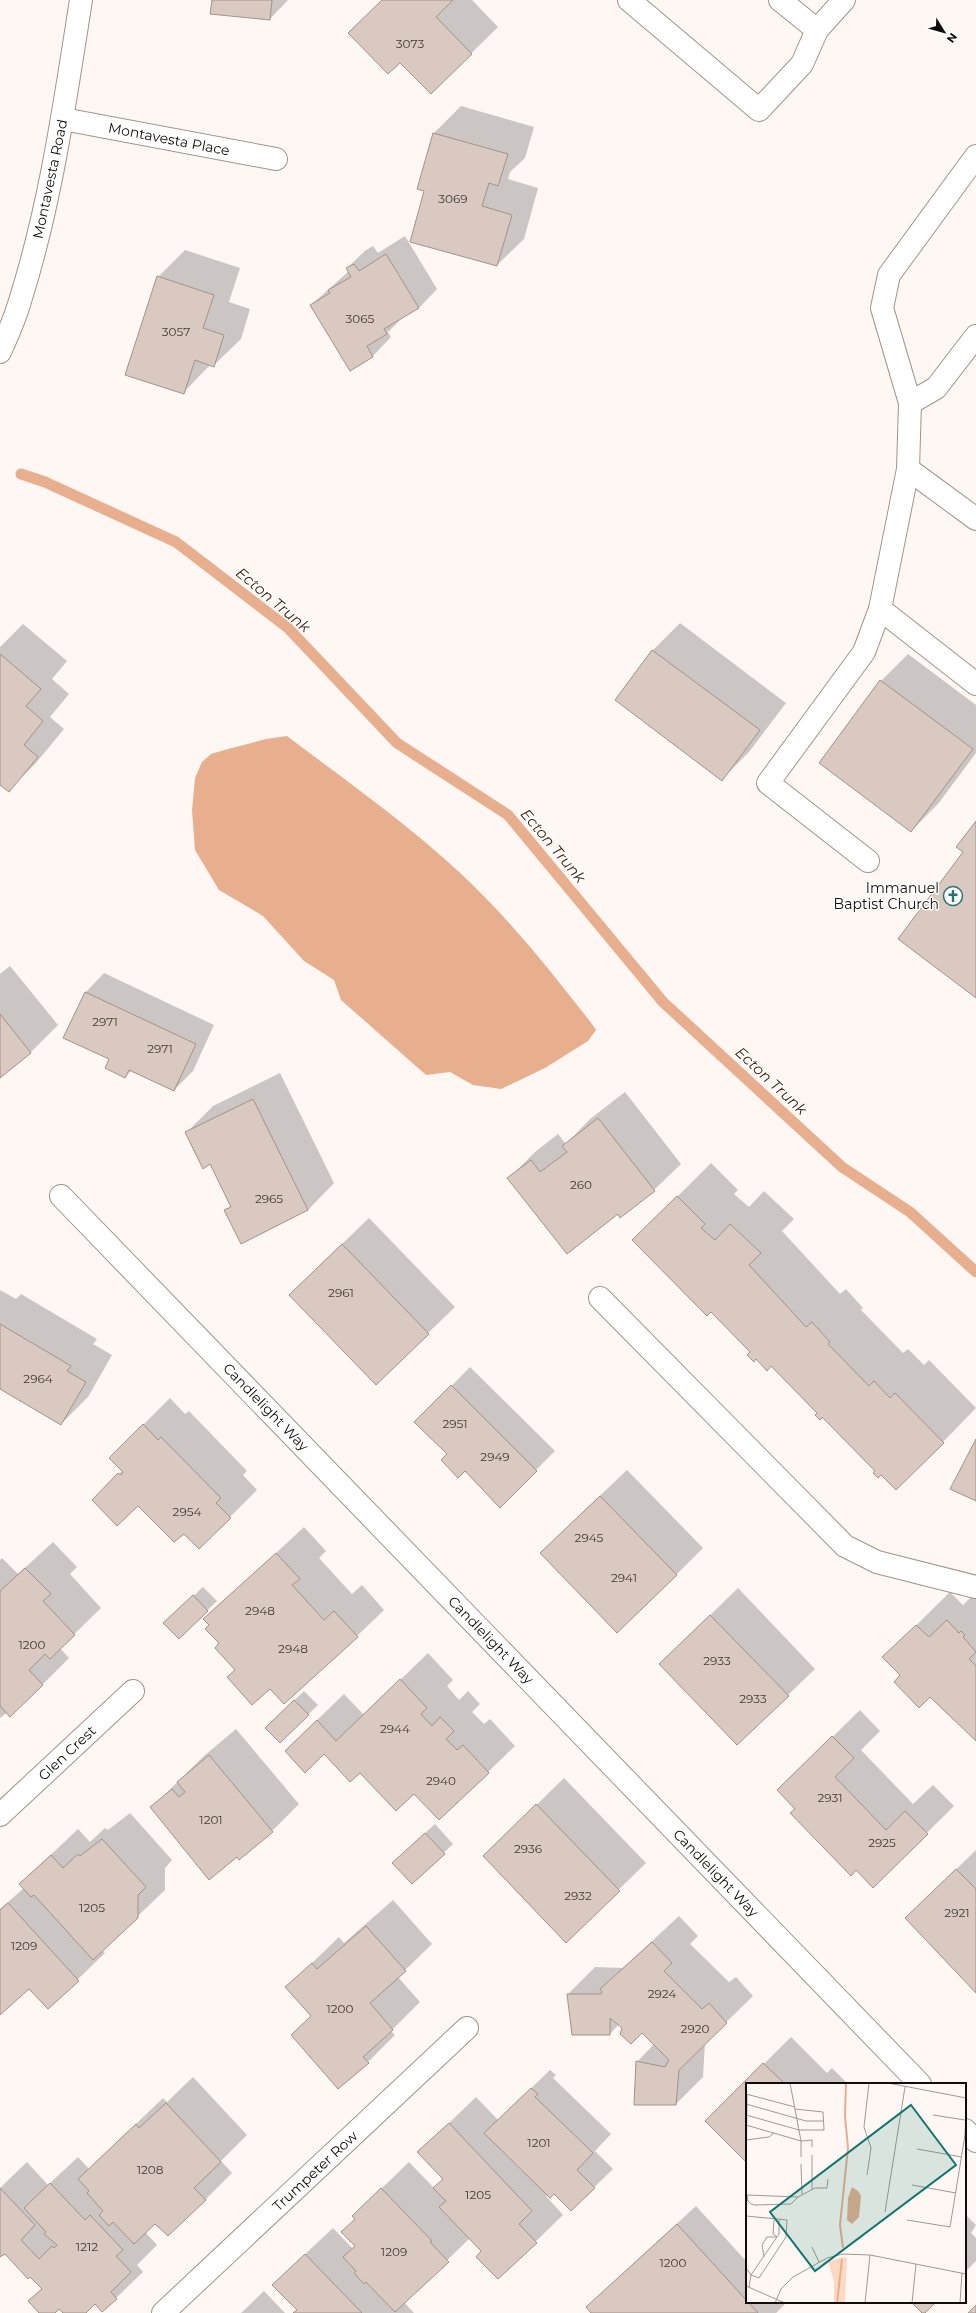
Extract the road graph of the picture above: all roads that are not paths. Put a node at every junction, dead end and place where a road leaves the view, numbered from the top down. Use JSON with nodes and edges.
{"nodes":[{"id":1,"x":81,"y":0,"type":"edge"},
{"id":2,"x":629,"y":0,"type":"edge"},
{"id":3,"x":780,"y":0,"type":"edge"},
{"id":4,"x":844,"y":0,"type":"edge"},
{"id":5,"x":817,"y":30,"type":"junction"},
{"id":6,"x":63,"y":119,"type":"junction"},
{"id":7,"x":976,"y":156,"type":"edge"},
{"id":8,"x":276,"y":159,"type":"dead end"},
{"id":9,"x":976,"y":336,"type":"edge"},
{"id":10,"x":0,"y":352,"type":"edge"},
{"id":11,"x":910,"y":403,"type":"junction"},
{"id":12,"x":908,"y":469,"type":"junction"},
{"id":13,"x":976,"y":520,"type":"edge"},
{"id":14,"x":880,"y":609,"type":"junction"},
{"id":15,"x":976,"y":684,"type":"edge"},
{"id":16,"x":868,"y":861,"type":"dead end"},
{"id":17,"x":61,"y":1196,"type":"dead end"},
{"id":18,"x":600,"y":1298,"type":"dead end"},
{"id":19,"x":976,"y":1587,"type":"edge"},
{"id":20,"x":133,"y":1691,"type":"dead end"},
{"id":21,"x":0,"y":1814,"type":"edge"},
{"id":22,"x":467,"y":2028,"type":"dead end"},
{"id":23,"x":919,"y":2083,"type":"edge"},
{"id":24,"x":966,"y":2131,"type":"edge"},
{"id":25,"x":976,"y":2142,"type":"edge"},
{"id":26,"x":163,"y":2313,"type":"edge"}],
"edges":[{"from":1,"to":6,"type":"street","name":"Montavesta Road"},
{"from":2,"to":5,"type":"street"},
{"from":3,"to":5,"type":"street"},
{"from":4,"to":5,"type":"street"},
{"from":6,"to":8,"type":"street","name":"Montavesta Place"},
{"from":6,"to":10,"type":"street","name":"Montavesta Road"},
{"from":7,"to":11,"type":"street"},
{"from":9,"to":11,"type":"street"},
{"from":11,"to":12,"type":"street"},
{"from":12,"to":13,"type":"street"},
{"from":12,"to":14,"type":"street"},
{"from":14,"to":15,"type":"street"},
{"from":14,"to":16,"type":"street"},
{"from":17,"to":23,"type":"street","name":"Candlelight Way"},
{"from":18,"to":19,"type":"street"},
{"from":20,"to":21,"type":"street","name":"Glen Crest"},
{"from":22,"to":26,"type":"street","name":"Trumpeter Row"},
{"from":24,"to":25,"type":"street"}]}
